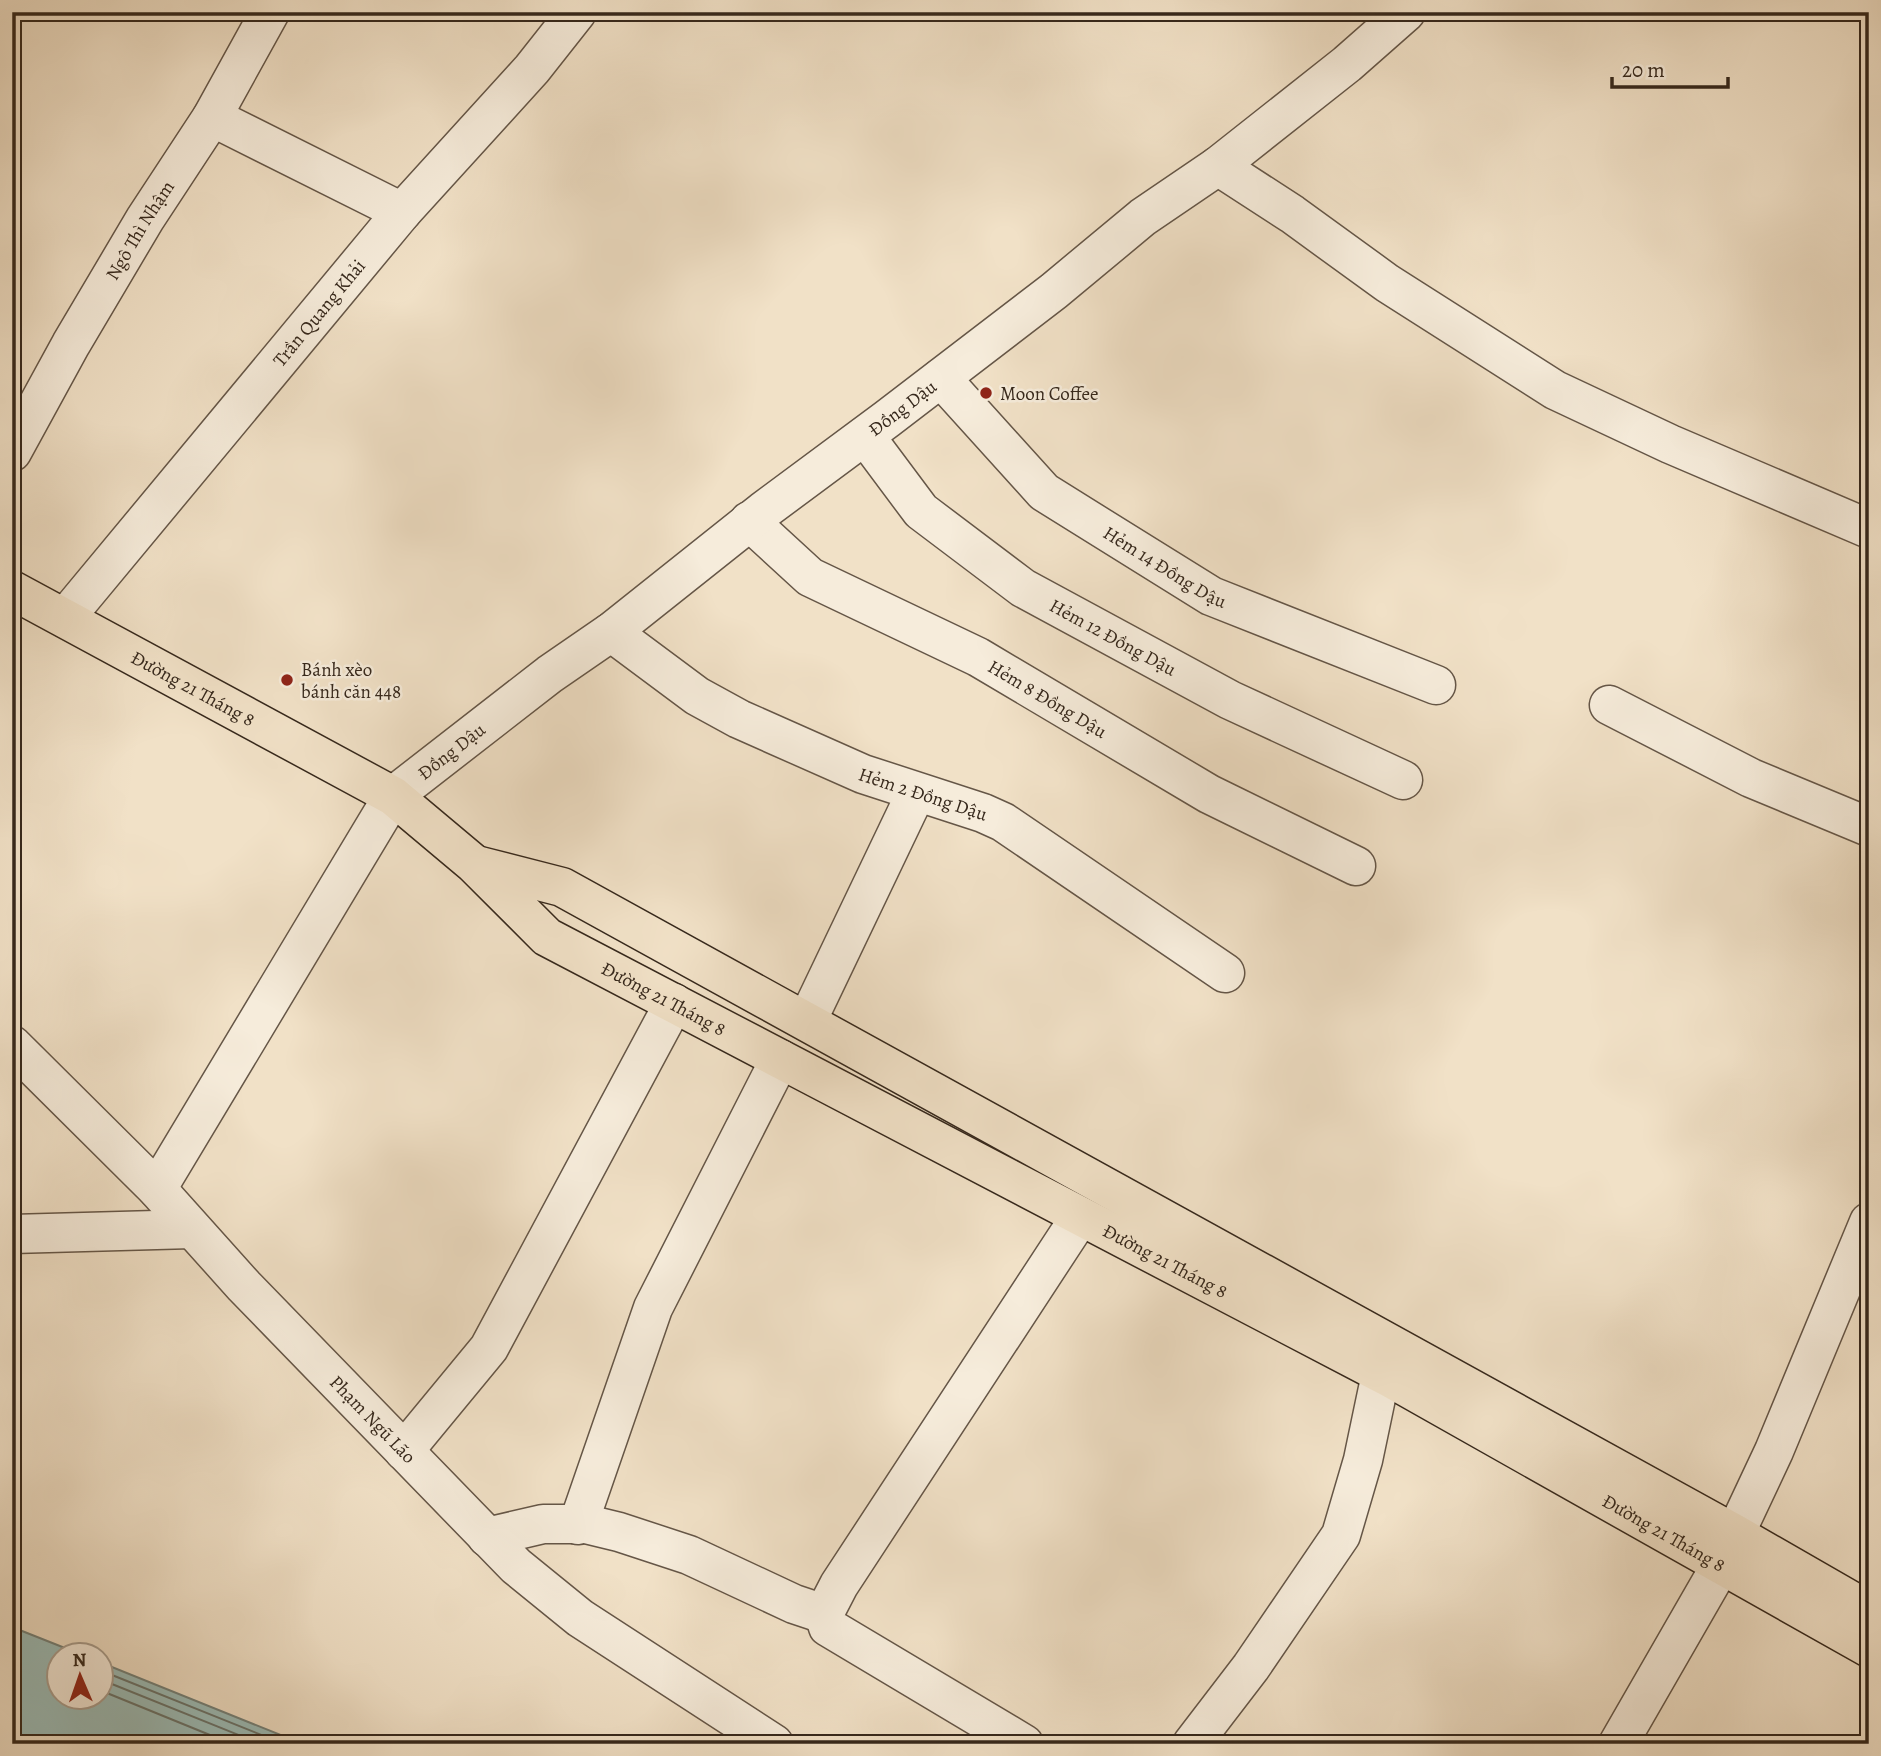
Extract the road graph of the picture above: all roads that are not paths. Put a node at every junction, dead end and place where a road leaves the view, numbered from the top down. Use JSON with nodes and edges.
{"nodes":[{"id":1,"x":270,"y":12,"type":"edge"},
{"id":2,"x":577,"y":12,"type":"edge"},
{"id":3,"x":1406,"y":12,"type":"edge"},
{"id":4,"x":212,"y":117,"type":"junction"},
{"id":5,"x":1217,"y":166,"type":"junction"},
{"id":6,"x":402,"y":212,"type":"junction"},
{"id":7,"x":941,"y":377,"type":"junction"},
{"id":8,"x":864,"y":436,"type":"junction"},
{"id":9,"x":12,"y":452,"type":"edge"},
{"id":10,"x":750,"y":521,"type":"junction"},
{"id":11,"x":1869,"y":529,"type":"edge"},
{"id":12,"x":12,"y":590,"type":"edge"},
{"id":13,"x":65,"y":618,"type":"junction"},
{"id":14,"x":611,"y":632,"type":"junction"},
{"id":15,"x":1436,"y":685,"type":"dead end"},
{"id":16,"x":1609,"y":705,"type":"dead end"},
{"id":17,"x":1403,"y":780,"type":"dead end"},
{"id":18,"x":916,"y":793,"type":"junction"},
{"id":19,"x":393,"y":796,"type":"junction"},
{"id":20,"x":1869,"y":827,"type":"edge"},
{"id":21,"x":474,"y":864,"type":"junction"},
{"id":22,"x":1356,"y":866,"type":"dead end"},
{"id":23,"x":1225,"y":973,"type":"dead end"},
{"id":24,"x":674,"y":1003,"type":"junction"},
{"id":25,"x":807,"y":1021,"type":"junction"},
{"id":26,"x":12,"y":1045,"type":"edge"},
{"id":27,"x":780,"y":1059,"type":"junction"},
{"id":28,"x":157,"y":1189,"type":"junction"},
{"id":29,"x":1080,"y":1217,"type":"junction"},
{"id":30,"x":1869,"y":1222,"type":"edge"},
{"id":31,"x":192,"y":1229,"type":"junction"},
{"id":32,"x":12,"y":1234,"type":"edge"},
{"id":33,"x":1381,"y":1374,"type":"junction"},
{"id":34,"x":404,"y":1451,"type":"junction"},
{"id":35,"x":578,"y":1524,"type":"junction"},
{"id":36,"x":487,"y":1537,"type":"junction"},
{"id":37,"x":1728,"y":1549,"type":"junction"},
{"id":38,"x":1869,"y":1611,"type":"edge"},
{"id":39,"x":824,"y":1614,"type":"junction"},
{"id":40,"x":1869,"y":1648,"type":"edge"},
{"id":41,"x":774,"y":1744,"type":"edge"},
{"id":42,"x":1024,"y":1744,"type":"edge"},
{"id":43,"x":1192,"y":1744,"type":"edge"},
{"id":44,"x":1618,"y":1744,"type":"edge"}],
"edges":[{"from":1,"to":4,"type":"street","name":"Ngô Thì Nhậm"},
{"from":2,"to":6,"type":"street","name":"Trần Quang Khải"},
{"from":3,"to":5,"type":"street","name":"Đồng Dậu"},
{"from":4,"to":6,"type":"street"},
{"from":4,"to":9,"type":"street","name":"Ngô Thì Nhậm"},
{"from":5,"to":7,"type":"street","name":"Đồng Dậu"},
{"from":5,"to":11,"type":"street"},
{"from":6,"to":13,"type":"street","name":"Trần Quang Khải"},
{"from":7,"to":8,"type":"street","name":"Đồng Dậu"},
{"from":7,"to":15,"type":"street","name":"Hẻm 14 Đồng Dậu"},
{"from":8,"to":10,"type":"street","name":"Đồng Dậu"},
{"from":8,"to":17,"type":"street","name":"Hẻm 12 Đồng Dậu"},
{"from":10,"to":14,"type":"street","name":"Đồng Dậu"},
{"from":10,"to":22,"type":"street","name":"Hẻm 8 Đồng Dậu"},
{"from":12,"to":13,"type":"main road","name":"Đường 21 Tháng 8"},
{"from":13,"to":19,"type":"main road","name":"Đường 21 Tháng 8"},
{"from":14,"to":18,"type":"street","name":"Hẻm 2 Đồng Dậu"},
{"from":14,"to":19,"type":"street","name":"Đồng Dậu"},
{"from":16,"to":20,"type":"street"},
{"from":18,"to":23,"type":"street","name":"Hẻm 2 Đồng Dậu"},
{"from":18,"to":25,"type":"street"},
{"from":19,"to":21,"type":"main road","name":"Đường 21 Tháng 8"},
{"from":19,"to":28,"type":"street"},
{"from":21,"to":24,"type":"main road","name":"Đường 21 Tháng 8"},
{"from":21,"to":25,"type":"main road","name":"Đường 21 Tháng 8"},
{"from":24,"to":27,"type":"main road","name":"Đường 21 Tháng 8"},
{"from":24,"to":34,"type":"street"},
{"from":25,"to":37,"type":"main road","name":"Đường 21 Tháng 8"},
{"from":26,"to":28,"type":"street","name":"Phạm Ngũ Lão"},
{"from":27,"to":29,"type":"main road","name":"Đường 21 Tháng 8"},
{"from":27,"to":35,"type":"street"},
{"from":28,"to":31,"type":"street","name":"Phạm Ngũ Lão"},
{"from":29,"to":33,"type":"main road","name":"Đường 21 Tháng 8"},
{"from":29,"to":39,"type":"street"},
{"from":30,"to":37,"type":"street"},
{"from":31,"to":32,"type":"street"},
{"from":31,"to":34,"type":"street","name":"Phạm Ngũ Lão"},
{"from":33,"to":37,"type":"main road","name":"Đường 21 Tháng 8"},
{"from":33,"to":43,"type":"street"},
{"from":34,"to":36,"type":"street","name":"Phạm Ngũ Lão"},
{"from":35,"to":36,"type":"street"},
{"from":35,"to":39,"type":"street"},
{"from":36,"to":41,"type":"street","name":"Phạm Ngũ Lão"},
{"from":37,"to":38,"type":"main road","name":"Đường 21 Tháng 8"},
{"from":37,"to":40,"type":"main road","name":"Đường 21 Tháng 8"},
{"from":37,"to":44,"type":"street"},
{"from":39,"to":42,"type":"street"}]}
